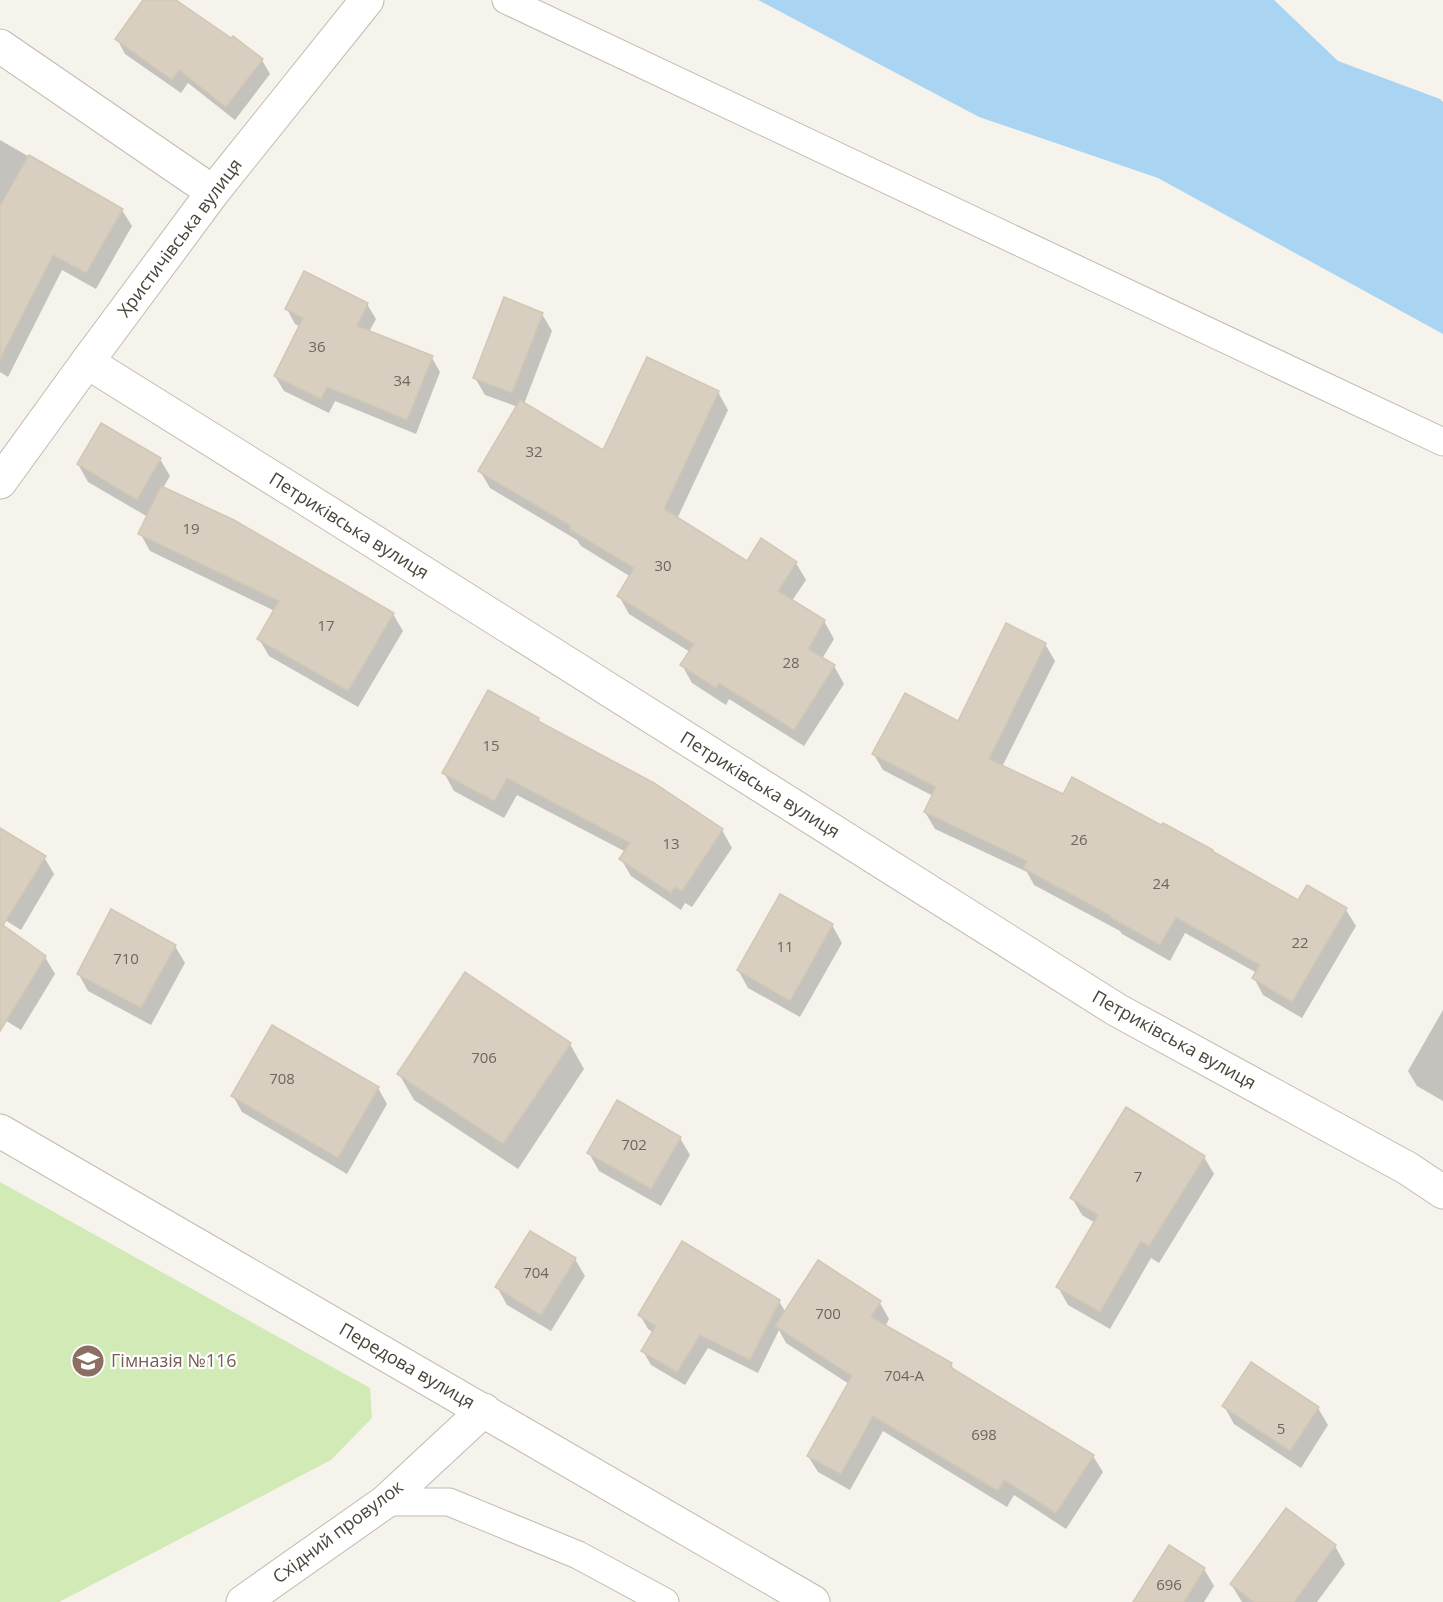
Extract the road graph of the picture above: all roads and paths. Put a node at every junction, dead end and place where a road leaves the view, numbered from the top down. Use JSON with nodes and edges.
{"nodes":[{"id":1,"x":368,"y":0,"type":"edge"},
{"id":2,"x":506,"y":0,"type":"edge"},
{"id":3,"x":0,"y":46,"type":"edge"},
{"id":4,"x":213,"y":192,"type":"junction"},
{"id":5,"x":87,"y":362,"type":"junction"},
{"id":6,"x":1443,"y":442,"type":"edge"},
{"id":7,"x":0,"y":482,"type":"edge"},
{"id":8,"x":0,"y":1131,"type":"edge"},
{"id":9,"x":1443,"y":1192,"type":"edge"},
{"id":10,"x":484,"y":1410,"type":"junction"},
{"id":11,"x":385,"y":1502,"type":"junction"},
{"id":12,"x":243,"y":1602,"type":"edge"},
{"id":13,"x":665,"y":1602,"type":"edge"},
{"id":14,"x":813,"y":1602,"type":"edge"}],
"edges":[{"from":1,"to":4,"type":"street","name":"Христичівська вулиця"},
{"from":2,"to":6,"type":"lane"},
{"from":3,"to":4,"type":"street"},
{"from":4,"to":5,"type":"street","name":"Христичівська вулиця"},
{"from":5,"to":7,"type":"street","name":"Христичівська вулиця"},
{"from":5,"to":9,"type":"street","name":"Петриківська вулиця"},
{"from":8,"to":10,"type":"street","name":"Передова вулиця"},
{"from":10,"to":11,"type":"street","name":"Східний провулок"},
{"from":10,"to":14,"type":"street","name":"Передова вулиця"},
{"from":11,"to":12,"type":"street","name":"Східний провулок"},
{"from":11,"to":13,"type":"lane"}]}
